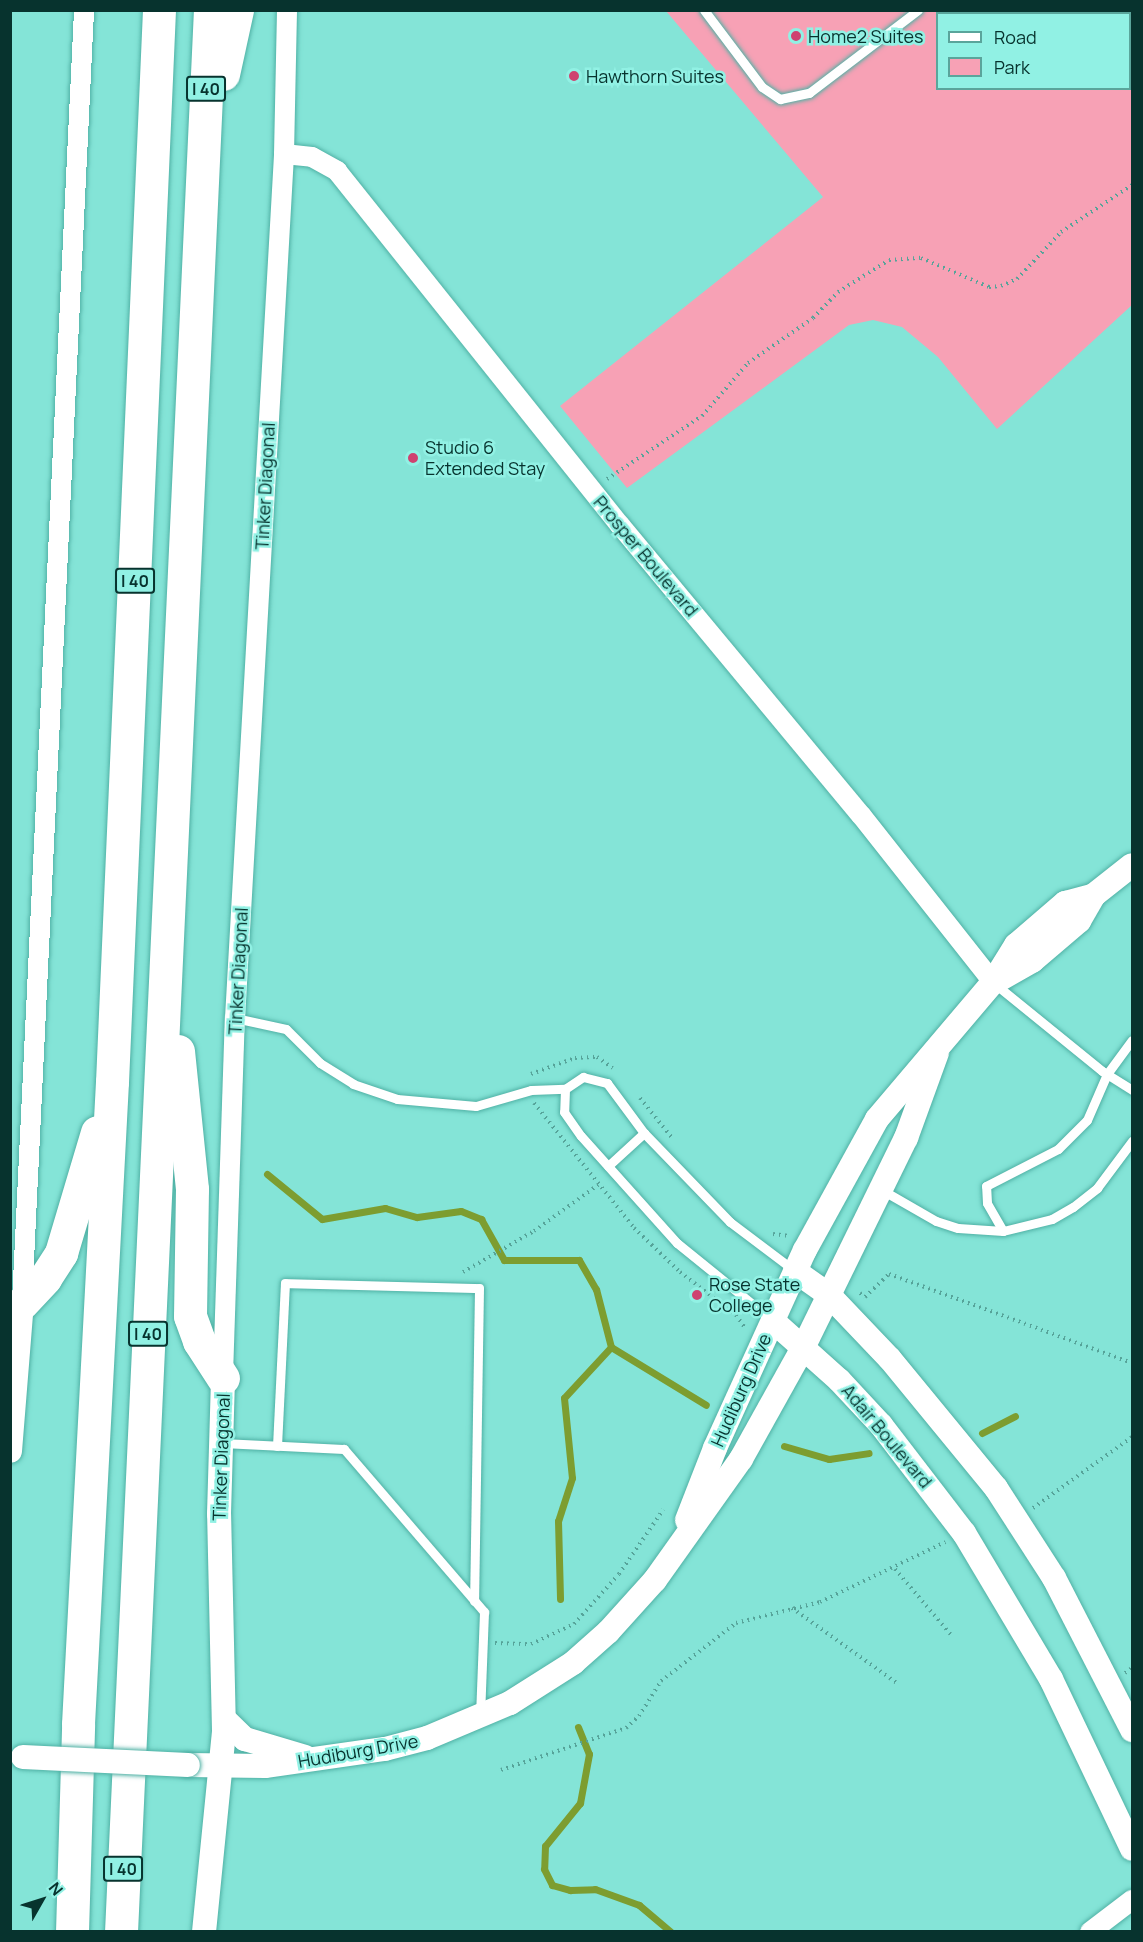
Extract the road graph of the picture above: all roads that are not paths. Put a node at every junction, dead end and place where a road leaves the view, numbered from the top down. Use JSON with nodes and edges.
{"nodes":[{"id":1,"x":84,"y":10,"type":"edge"},
{"id":2,"x":144,"y":10,"type":"edge"},
{"id":3,"x":159,"y":10,"type":"edge"},
{"id":4,"x":210,"y":10,"type":"edge"},
{"id":5,"x":237,"y":10,"type":"edge"},
{"id":6,"x":287,"y":10,"type":"edge"},
{"id":7,"x":704,"y":10,"type":"edge"},
{"id":8,"x":918,"y":10,"type":"edge"},
{"id":9,"x":158,"y":80,"type":"junction"},
{"id":10,"x":284,"y":154,"type":"junction"},
{"id":11,"x":202,"y":166,"type":"junction"},
{"id":12,"x":1132,"y":865,"type":"edge"},
{"id":13,"x":167,"y":939,"type":"junction"},
{"id":14,"x":993,"y":982,"type":"junction"},
{"id":15,"x":235,"y":1018,"type":"junction"},
{"id":16,"x":1132,"y":1040,"type":"edge"},
{"id":17,"x":937,"y":1053,"type":"junction"},
{"id":18,"x":1107,"y":1074,"type":"junction"},
{"id":19,"x":112,"y":1082,"type":"junction"},
{"id":20,"x":565,"y":1089,"type":"junction"},
{"id":21,"x":1132,"y":1090,"type":"edge"},
{"id":22,"x":644,"y":1132,"type":"junction"},
{"id":23,"x":1132,"y":1141,"type":"edge"},
{"id":24,"x":608,"y":1166,"type":"junction"},
{"id":25,"x":880,"y":1188,"type":"junction"},
{"id":26,"x":1003,"y":1230,"type":"junction"},
{"id":27,"x":795,"y":1271,"type":"junction"},
{"id":28,"x":830,"y":1295,"type":"junction"},
{"id":29,"x":22,"y":1303,"type":"junction"},
{"id":30,"x":773,"y":1321,"type":"junction"},
{"id":31,"x":804,"y":1346,"type":"junction"},
{"id":32,"x":223,"y":1378,"type":"junction"},
{"id":33,"x":221,"y":1443,"type":"junction"},
{"id":34,"x":277,"y":1446,"type":"junction"},
{"id":35,"x":10,"y":1451,"type":"edge"},
{"id":36,"x":674,"y":1553,"type":"junction"},
{"id":37,"x":474,"y":1601,"type":"junction"},
{"id":38,"x":480,"y":1717,"type":"junction"},
{"id":39,"x":224,"y":1719,"type":"junction"},
{"id":40,"x":1132,"y":1730,"type":"edge"},
{"id":41,"x":17,"y":1757,"type":"edge"},
{"id":42,"x":319,"y":1760,"type":"junction"},
{"id":43,"x":222,"y":1766,"type":"junction"},
{"id":44,"x":1132,"y":1849,"type":"edge"},
{"id":45,"x":1132,"y":1900,"type":"edge"},
{"id":46,"x":72,"y":1932,"type":"edge"},
{"id":47,"x":121,"y":1932,"type":"edge"},
{"id":48,"x":204,"y":1932,"type":"edge"},
{"id":49,"x":1090,"y":1932,"type":"edge"}],
"edges":[{"from":1,"to":29,"type":"street"},
{"from":2,"to":9,"type":"highway"},
{"from":3,"to":9,"type":"highway","number":"I 40"},
{"from":4,"to":11,"type":"highway","number":"I 40"},
{"from":5,"to":11,"type":"highway"},
{"from":6,"to":10,"type":"street","name":"Tinker Diagonal"},
{"from":7,"to":8,"type":"lane"},
{"from":9,"to":19,"type":"highway","number":"I 40"},
{"from":10,"to":14,"type":"street","name":"Prosper Boulevard"},
{"from":10,"to":15,"type":"street","name":"Tinker Diagonal"},
{"from":11,"to":13,"type":"highway","number":"I 40"},
{"from":12,"to":14,"type":"street","name":"Hudiburg Drive"},
{"from":13,"to":32,"type":"highway"},
{"from":13,"to":47,"type":"highway","number":"I 40"},
{"from":14,"to":17,"type":"street","name":"Hudiburg Drive"},
{"from":14,"to":18,"type":"lane"},
{"from":15,"to":20,"type":"lane"},
{"from":15,"to":32,"type":"street","name":"Tinker Diagonal"},
{"from":16,"to":18,"type":"lane"},
{"from":17,"to":25,"type":"street","name":"Hudiburg Drive"},
{"from":17,"to":27,"type":"street","name":"Hudiburg Drive"},
{"from":18,"to":21,"type":"lane"},
{"from":18,"to":26,"type":"lane"},
{"from":19,"to":29,"type":"highway"},
{"from":19,"to":46,"type":"highway","number":"I 40"},
{"from":20,"to":22,"type":"lane"},
{"from":20,"to":24,"type":"lane","name":"Adair Boulevard"},
{"from":22,"to":24,"type":"lane"},
{"from":22,"to":27,"type":"lane"},
{"from":23,"to":26,"type":"lane"},
{"from":24,"to":30,"type":"lane","name":"Adair Boulevard"},
{"from":25,"to":26,"type":"lane"},
{"from":25,"to":28,"type":"street","name":"Hudiburg Drive"},
{"from":27,"to":28,"type":"street"},
{"from":27,"to":30,"type":"street","name":"Hudiburg Drive"},
{"from":28,"to":31,"type":"street","name":"Hudiburg Drive"},
{"from":28,"to":40,"type":"street"},
{"from":29,"to":35,"type":"street"},
{"from":30,"to":31,"type":"street","name":"Adair Boulevard"},
{"from":30,"to":36,"type":"street","name":"Hudiburg Drive"},
{"from":31,"to":36,"type":"street","name":"Hudiburg Drive"},
{"from":31,"to":44,"type":"street","name":"Adair Boulevard"},
{"from":32,"to":33,"type":"street","name":"Tinker Diagonal"},
{"from":33,"to":34,"type":"lane"},
{"from":33,"to":39,"type":"street","name":"Tinker Diagonal"},
{"from":34,"to":37,"type":"lane"},
{"from":34,"to":37,"type":"lane"},
{"from":36,"to":38,"type":"street","name":"Hudiburg Drive"},
{"from":37,"to":38,"type":"lane"},
{"from":38,"to":42,"type":"street","name":"Hudiburg Drive"},
{"from":39,"to":42,"type":"street"},
{"from":39,"to":43,"type":"street","name":"Tinker Diagonal"},
{"from":41,"to":43,"type":"street","name":"Hudiburg Drive","bridge":true},
{"from":42,"to":43,"type":"street","name":"Hudiburg Drive"},
{"from":43,"to":48,"type":"street","name":"Tinker Diagonal"},
{"from":45,"to":49,"type":"street"}]}
